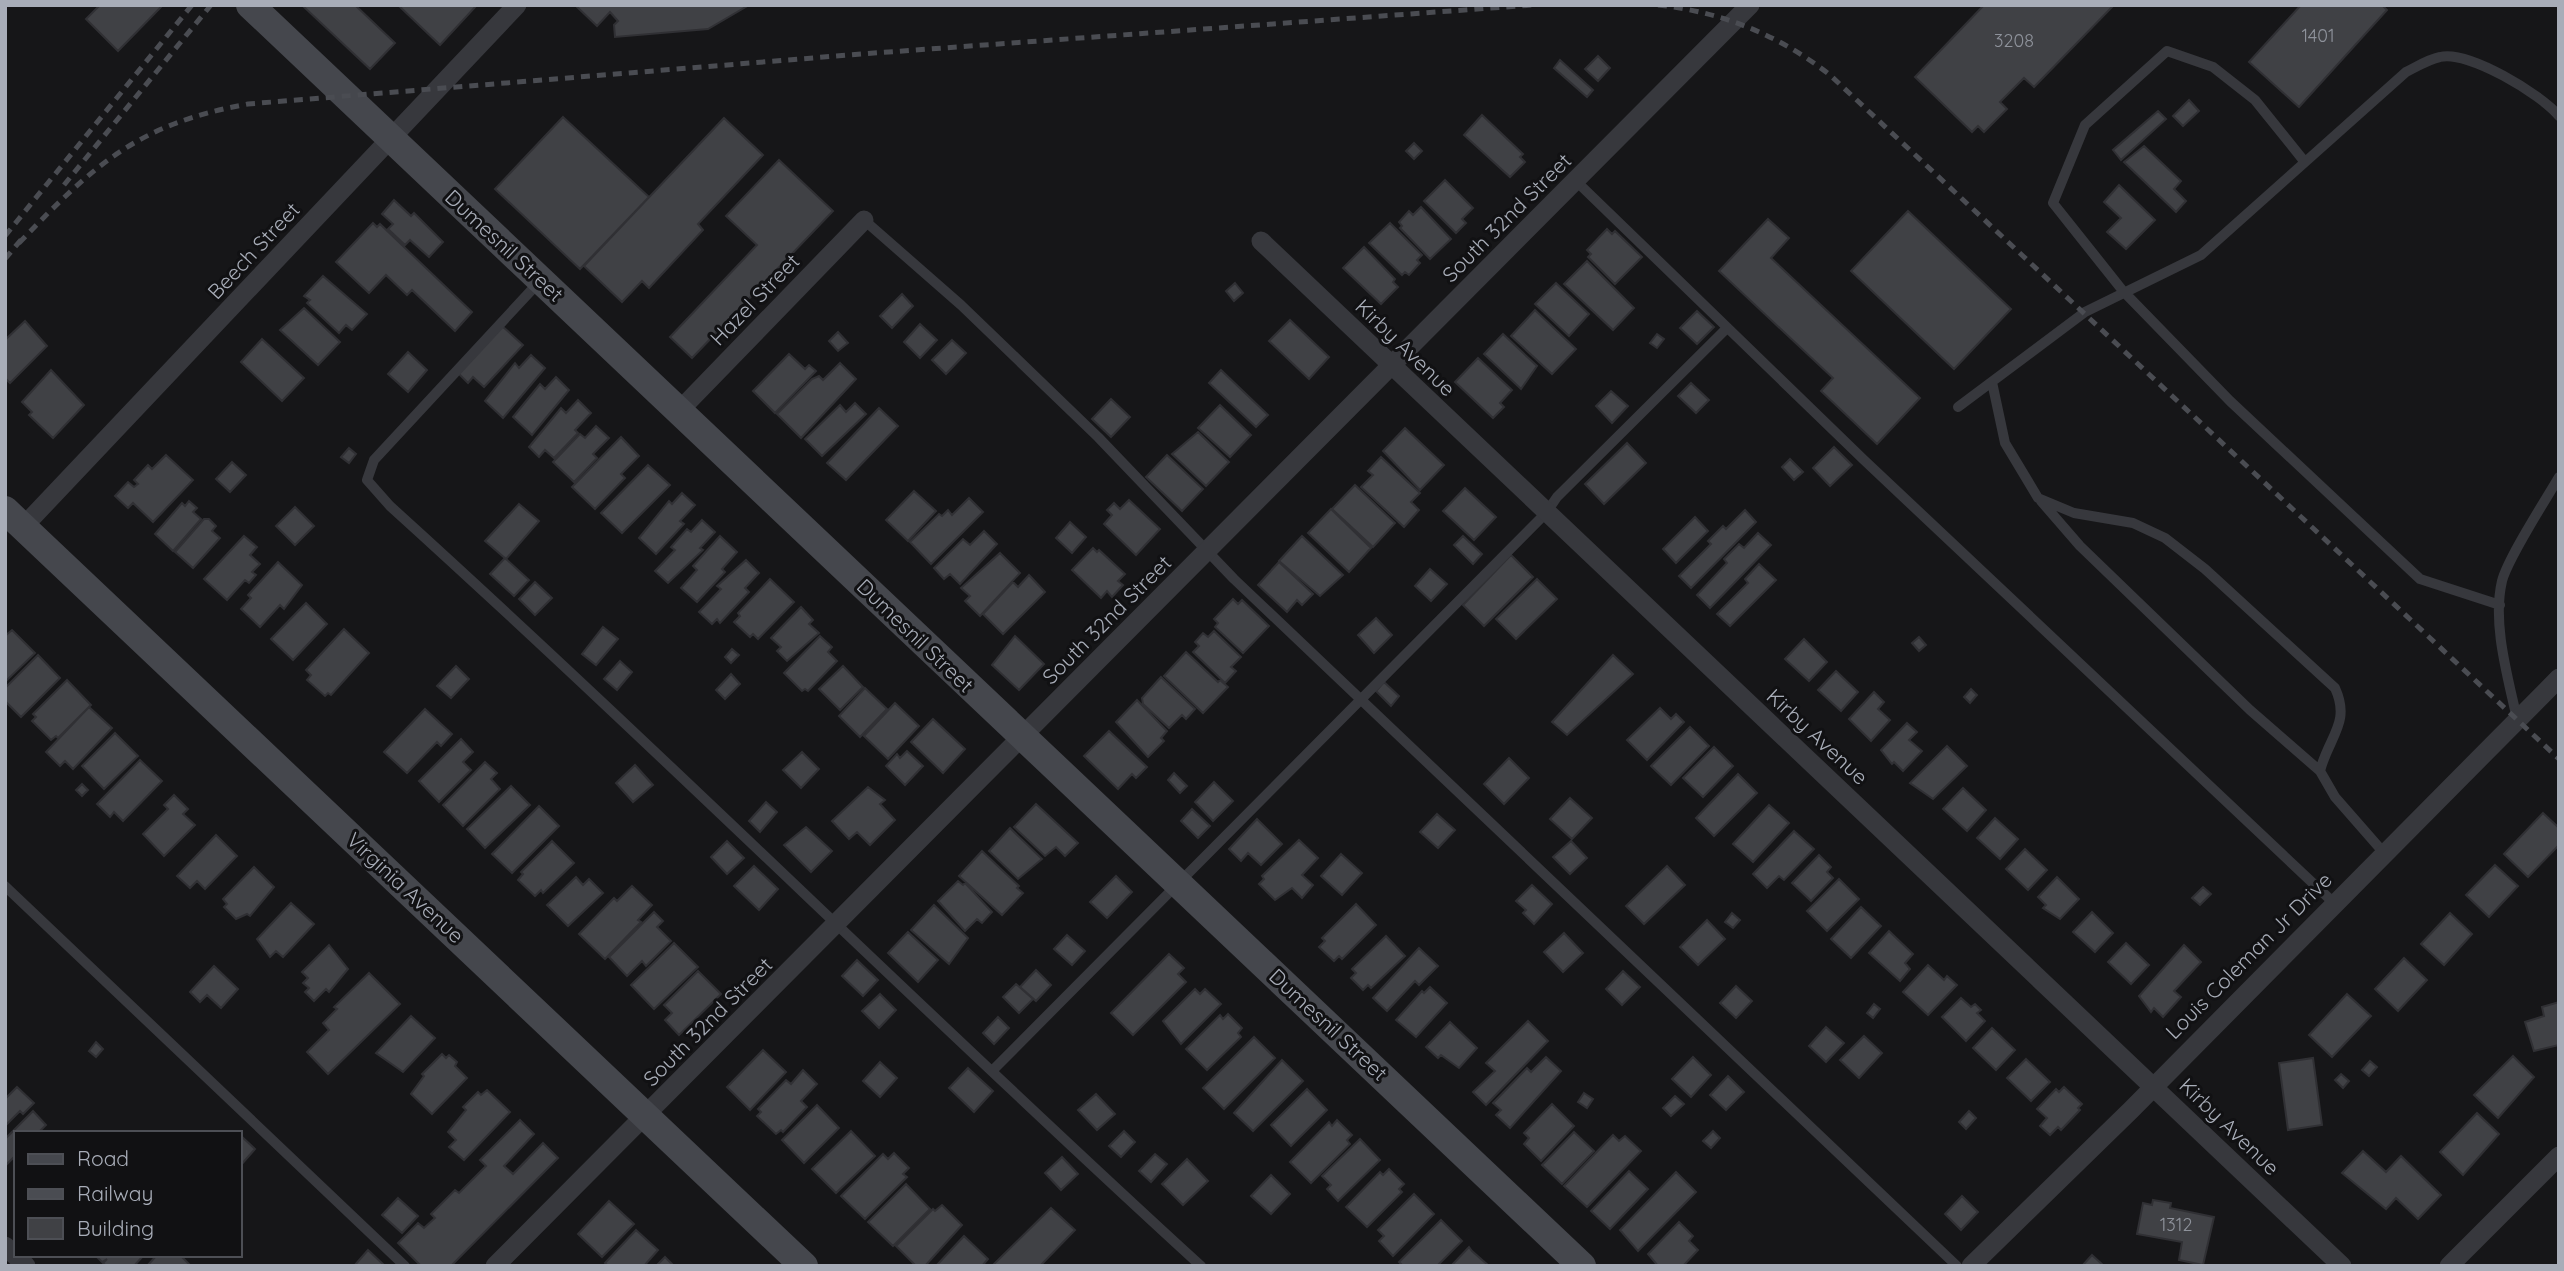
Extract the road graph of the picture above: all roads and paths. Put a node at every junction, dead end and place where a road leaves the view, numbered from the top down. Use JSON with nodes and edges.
{"nodes":[{"id":1,"x":250,"y":5,"type":"edge"},
{"id":2,"x":517,"y":5,"type":"edge"},
{"id":3,"x":1750,"y":5,"type":"edge"},
{"id":4,"x":2559,"y":116,"type":"edge"},
{"id":5,"x":390,"y":139,"type":"junction"},
{"id":6,"x":2304,"y":161,"type":"junction"},
{"id":7,"x":1576,"y":181,"type":"junction"},
{"id":8,"x":864,"y":220,"type":"joint"},
{"id":9,"x":1261,"y":242,"type":"dead end"},
{"id":10,"x":540,"y":281,"type":"junction"},
{"id":11,"x":2123,"y":291,"type":"junction"},
{"id":12,"x":1727,"y":328,"type":"junction"},
{"id":13,"x":1391,"y":367,"type":"junction"},
{"id":14,"x":1992,"y":382,"type":"junction"},
{"id":15,"x":1958,"y":407,"type":"dead end"},
{"id":16,"x":679,"y":411,"type":"junction"},
{"id":17,"x":2559,"y":477,"type":"edge"},
{"id":18,"x":2038,"y":498,"type":"junction"},
{"id":19,"x":1546,"y":513,"type":"junction"},
{"id":20,"x":14,"y":519,"type":"edge"},
{"id":21,"x":1209,"y":551,"type":"junction"},
{"id":22,"x":2500,"y":605,"type":"junction"},
{"id":23,"x":2559,"y":678,"type":"edge"},
{"id":24,"x":1360,"y":699,"type":"junction"},
{"id":25,"x":2517,"y":720,"type":"junction"},
{"id":26,"x":1023,"y":737,"type":"junction"},
{"id":27,"x":2320,"y":771,"type":"junction"},
{"id":28,"x":2384,"y":853,"type":"junction"},
{"id":29,"x":1177,"y":882,"type":"junction"},
{"id":30,"x":5,"y":886,"type":"edge"},
{"id":31,"x":2334,"y":903,"type":"junction"},
{"id":32,"x":837,"y":924,"type":"junction"},
{"id":33,"x":992,"y":1071,"type":"junction"},
{"id":34,"x":2154,"y":1086,"type":"junction"},
{"id":35,"x":646,"y":1116,"type":"junction"},
{"id":36,"x":2559,"y":1156,"type":"edge"},
{"id":37,"x":405,"y":1266,"type":"edge"},
{"id":38,"x":495,"y":1266,"type":"edge"},
{"id":39,"x":804,"y":1266,"type":"edge"},
{"id":40,"x":1201,"y":1266,"type":"edge"},
{"id":41,"x":1582,"y":1266,"type":"edge"},
{"id":42,"x":1957,"y":1266,"type":"edge"},
{"id":43,"x":1971,"y":1266,"type":"edge"},
{"id":44,"x":2342,"y":1266,"type":"edge"},
{"id":45,"x":2449,"y":1266,"type":"edge"}],
"edges":[{"from":1,"to":5,"type":"main road","name":"Dumesnil Street"},
{"from":2,"to":5,"type":"street","name":"Beech Street"},
{"from":3,"to":7,"type":"street","name":"South 32nd Street"},
{"from":4,"to":6,"type":"lane"},
{"from":5,"to":10,"type":"main road","name":"Dumesnil Street"},
{"from":5,"to":20,"type":"street","name":"Beech Street"},
{"from":6,"to":11,"type":"lane"},
{"from":6,"to":11,"type":"lane"},
{"from":7,"to":12,"type":"lane"},
{"from":7,"to":13,"type":"street","name":"South 32nd Street"},
{"from":8,"to":16,"type":"street","name":"Hazel Street"},
{"from":8,"to":21,"type":"lane"},
{"from":9,"to":13,"type":"street","name":"Kirby Avenue"},
{"from":10,"to":16,"type":"main road","name":"Dumesnil Street"},
{"from":10,"to":32,"type":"lane"},
{"from":11,"to":14,"type":"lane"},
{"from":11,"to":22,"type":"lane"},
{"from":12,"to":19,"type":"lane"},
{"from":12,"to":31,"type":"lane"},
{"from":13,"to":19,"type":"street","name":"Kirby Avenue"},
{"from":13,"to":21,"type":"street","name":"South 32nd Street"},
{"from":14,"to":15,"type":"lane"},
{"from":14,"to":18,"type":"lane"},
{"from":16,"to":26,"type":"main road","name":"Dumesnil Street"},
{"from":17,"to":22,"type":"lane"},
{"from":18,"to":27,"type":"lane"},
{"from":18,"to":27,"type":"lane"},
{"from":19,"to":24,"type":"lane"},
{"from":19,"to":34,"type":"street","name":"Kirby Avenue"},
{"from":20,"to":35,"type":"main road","name":"Virginia Avenue"},
{"from":21,"to":24,"type":"lane"},
{"from":21,"to":26,"type":"street","name":"South 32nd Street"},
{"from":22,"to":25,"type":"lane"},
{"from":23,"to":25,"type":"street","name":"Louis Coleman Jr Drive"},
{"from":24,"to":29,"type":"lane"},
{"from":24,"to":42,"type":"lane"},
{"from":25,"to":28,"type":"street","name":"Louis Coleman Jr Drive"},
{"from":26,"to":29,"type":"main road","name":"Dumesnil Street"},
{"from":26,"to":32,"type":"street","name":"South 32nd Street"},
{"from":27,"to":28,"type":"lane"},
{"from":28,"to":31,"type":"street","name":"Louis Coleman Jr Drive"},
{"from":29,"to":33,"type":"lane"},
{"from":29,"to":41,"type":"main road","name":"Dumesnil Street"},
{"from":30,"to":37,"type":"lane"},
{"from":31,"to":34,"type":"street","name":"Louis Coleman Jr Drive"},
{"from":32,"to":33,"type":"lane"},
{"from":32,"to":35,"type":"street","name":"South 32nd Street"},
{"from":33,"to":40,"type":"lane"},
{"from":34,"to":43,"type":"street","name":"Louis Coleman Jr Drive"},
{"from":34,"to":44,"type":"street","name":"Kirby Avenue"},
{"from":35,"to":38,"type":"street","name":"South 32nd Street"},
{"from":35,"to":39,"type":"main road","name":"Virginia Avenue"},
{"from":36,"to":45,"type":"street"}]}
